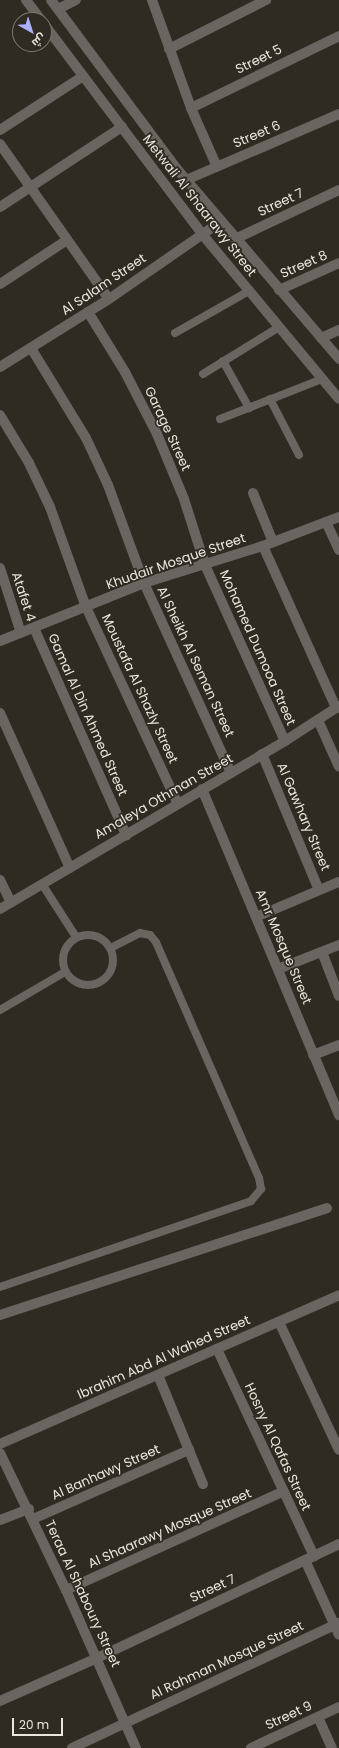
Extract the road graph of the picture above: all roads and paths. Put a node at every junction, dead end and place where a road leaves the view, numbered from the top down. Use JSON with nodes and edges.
{"nodes":[{"id":1,"x":26,"y":0,"type":"edge"},
{"id":2,"x":51,"y":0,"type":"edge"},
{"id":3,"x":76,"y":0,"type":"edge"},
{"id":4,"x":152,"y":0,"type":"edge"},
{"id":5,"x":266,"y":0,"type":"edge"},
{"id":6,"x":58,"y":9,"type":"junction"},
{"id":7,"x":35,"y":12,"type":"edge"},
{"id":8,"x":52,"y":35,"type":"edge"},
{"id":9,"x":339,"y":36,"type":"edge"},
{"id":10,"x":169,"y":49,"type":"junction"},
{"id":11,"x":83,"y":76,"type":"junction"},
{"id":12,"x":191,"y":108,"type":"junction"},
{"id":13,"x":339,"y":114,"type":"edge"},
{"id":14,"x":122,"y":127,"type":"junction"},
{"id":15,"x":0,"y":130,"type":"edge"},
{"id":16,"x":0,"y":144,"type":"edge"},
{"id":17,"x":217,"y":167,"type":"junction"},
{"id":18,"x":186,"y":180,"type":"junction"},
{"id":19,"x":30,"y":187,"type":"junction"},
{"id":20,"x":339,"y":190,"type":"edge"},
{"id":21,"x":0,"y":207,"type":"edge"},
{"id":22,"x":220,"y":222,"type":"junction"},
{"id":23,"x":202,"y":234,"type":"junction"},
{"id":24,"x":235,"y":239,"type":"junction"},
{"id":25,"x":67,"y":240,"type":"junction"},
{"id":26,"x":339,"y":263,"type":"edge"},
{"id":27,"x":0,"y":284,"type":"edge"},
{"id":28,"x":279,"y":290,"type":"junction"},
{"id":29,"x":249,"y":291,"type":"junction"},
{"id":30,"x":108,"y":299,"type":"junction"},
{"id":31,"x":88,"y":312,"type":"junction"},
{"id":32,"x":278,"y":327,"type":"junction"},
{"id":33,"x":339,"y":330,"type":"edge"},
{"id":34,"x":175,"y":333,"type":"dead end"},
{"id":35,"x":321,"y":338,"type":"junction"},
{"id":36,"x":31,"y":348,"type":"junction"},
{"id":37,"x":339,"y":359,"type":"edge"},
{"id":38,"x":224,"y":361,"type":"junction"},
{"id":39,"x":0,"y":367,"type":"edge"},
{"id":40,"x":203,"y":374,"type":"dead end"},
{"id":41,"x":322,"y":379,"type":"junction"},
{"id":42,"x":270,"y":399,"type":"junction"},
{"id":43,"x":339,"y":399,"type":"edge"},
{"id":44,"x":249,"y":408,"type":"junction"},
{"id":45,"x":0,"y":415,"type":"edge"},
{"id":46,"x":220,"y":419,"type":"dead end"},
{"id":47,"x":299,"y":455,"type":"dead end"},
{"id":48,"x":253,"y":493,"type":"dead end"},
{"id":49,"x":339,"y":517,"type":"edge"},
{"id":50,"x":326,"y":522,"type":"junction"},
{"id":51,"x":273,"y":542,"type":"junction"},
{"id":52,"x":263,"y":546,"type":"junction"},
{"id":53,"x":339,"y":550,"type":"edge"},
{"id":54,"x":205,"y":565,"type":"junction"},
{"id":55,"x":0,"y":568,"type":"edge"},
{"id":56,"x":144,"y":584,"type":"junction"},
{"id":57,"x":86,"y":607,"type":"junction"},
{"id":58,"x":34,"y":628,"type":"junction"},
{"id":59,"x":21,"y":633,"type":"junction"},
{"id":60,"x":0,"y":641,"type":"edge"},
{"id":61,"x":338,"y":707,"type":"edge"},
{"id":62,"x":0,"y":713,"type":"edge"},
{"id":63,"x":318,"y":720,"type":"junction"},
{"id":64,"x":285,"y":741,"type":"junction"},
{"id":65,"x":262,"y":754,"type":"junction"},
{"id":66,"x":339,"y":767,"type":"edge"},
{"id":67,"x":231,"y":773,"type":"junction"},
{"id":68,"x":202,"y":789,"type":"junction"},
{"id":69,"x":178,"y":804,"type":"junction"},
{"id":70,"x":126,"y":835,"type":"junction"},
{"id":71,"x":70,"y":868,"type":"junction"},
{"id":72,"x":0,"y":880,"type":"edge"},
{"id":73,"x":339,"y":882,"type":"edge"},
{"id":74,"x":42,"y":884,"type":"junction"},
{"id":75,"x":319,"y":890,"type":"junction"},
{"id":76,"x":11,"y":903,"type":"junction"},
{"id":77,"x":0,"y":909,"type":"edge"},
{"id":78,"x":256,"y":917,"type":"junction"},
{"id":79,"x":76,"y":937,"type":"junction"},
{"id":80,"x":339,"y":945,"type":"edge"},
{"id":81,"x":111,"y":948,"type":"junction"},
{"id":82,"x":322,"y":952,"type":"junction"},
{"id":83,"x":278,"y":969,"type":"junction"},
{"id":84,"x":65,"y":972,"type":"junction"},
{"id":85,"x":339,"y":996,"type":"edge"},
{"id":86,"x":0,"y":1010,"type":"edge"},
{"id":87,"x":339,"y":1045,"type":"edge"},
{"id":88,"x":313,"y":1055,"type":"junction"},
{"id":89,"x":339,"y":1115,"type":"edge"},
{"id":90,"x":327,"y":1208,"type":"dead end"},
{"id":91,"x":0,"y":1287,"type":"edge"},
{"id":92,"x":339,"y":1295,"type":"edge"},
{"id":93,"x":0,"y":1315,"type":"edge"},
{"id":94,"x":279,"y":1322,"type":"junction"},
{"id":95,"x":217,"y":1349,"type":"junction"},
{"id":96,"x":158,"y":1375,"type":"junction"},
{"id":97,"x":189,"y":1450,"type":"junction"},
{"id":98,"x":339,"y":1450,"type":"edge"},
{"id":99,"x":0,"y":1451,"type":"edge"},
{"id":100,"x":203,"y":1484,"type":"dead end"},
{"id":101,"x":284,"y":1491,"type":"junction"},
{"id":102,"x":29,"y":1509,"type":"junction"},
{"id":103,"x":33,"y":1519,"type":"junction"},
{"id":104,"x":0,"y":1520,"type":"edge"},
{"id":105,"x":339,"y":1544,"type":"edge"},
{"id":106,"x":310,"y":1558,"type":"junction"},
{"id":107,"x":66,"y":1590,"type":"junction"},
{"id":108,"x":337,"y":1624,"type":"edge"},
{"id":109,"x":339,"y":1635,"type":"edge"},
{"id":110,"x":97,"y":1658,"type":"junction"},
{"id":111,"x":0,"y":1701,"type":"edge"},
{"id":112,"x":339,"y":1707,"type":"edge"},
{"id":113,"x":318,"y":1717,"type":"junction"},
{"id":114,"x":125,"y":1723,"type":"junction"},
{"id":115,"x":254,"y":1747,"type":"edge"},
{"id":116,"x":72,"y":1748,"type":"edge"},
{"id":117,"x":136,"y":1748,"type":"edge"},
{"id":118,"x":332,"y":1748,"type":"edge"}],
"edges":[{"from":1,"to":7,"type":"street"},
{"from":2,"to":6,"type":"street","name":"Metwali Al Shaarawy Street"},
{"from":3,"to":6,"type":"street"},
{"from":4,"to":10,"type":"street"},
{"from":5,"to":10,"type":"street"},
{"from":6,"to":18,"type":"street","name":"Metwali Al Shaarawy Street"},
{"from":8,"to":11,"type":"street","name":"Metwali Al Shaarawy Street"},
{"from":9,"to":12,"type":"street","name":"Street 5"},
{"from":10,"to":12,"type":"street"},
{"from":11,"to":14,"type":"street","name":"Metwali Al Shaarawy Street"},
{"from":11,"to":15,"type":"street"},
{"from":12,"to":17,"type":"street"},
{"from":13,"to":17,"type":"street","name":"Street 6"},
{"from":14,"to":19,"type":"street"},
{"from":14,"to":23,"type":"street","name":"Metwali Al Shaarawy Street"},
{"from":16,"to":19,"type":"street"},
{"from":17,"to":18,"type":"street","name":"Street 6"},
{"from":18,"to":22,"type":"street","name":"Metwali Al Shaarawy Street"},
{"from":19,"to":21,"type":"street"},
{"from":19,"to":25,"type":"street"},
{"from":20,"to":24,"type":"street","name":"Street 7"},
{"from":22,"to":23,"type":"street","name":"Al Salam Street"},
{"from":22,"to":24,"type":"street","name":"Metwali Al Shaarawy Street"},
{"from":23,"to":29,"type":"street","name":"Metwali Al Shaarawy Street"},
{"from":23,"to":30,"type":"street","name":"Al Salam Street"},
{"from":24,"to":28,"type":"street","name":"Metwali Al Shaarawy Street"},
{"from":25,"to":27,"type":"street"},
{"from":25,"to":30,"type":"street"},
{"from":26,"to":28,"type":"street","name":"Street 8"},
{"from":28,"to":35,"type":"street","name":"Metwali Al Shaarawy Street"},
{"from":29,"to":32,"type":"street","name":"Metwali Al Shaarawy Street"},
{"from":29,"to":34,"type":"lane"},
{"from":30,"to":31,"type":"street","name":"Al Salam Street"},
{"from":31,"to":36,"type":"street","name":"Al Salam Street"},
{"from":31,"to":54,"type":"street","name":"Garage Street"},
{"from":32,"to":38,"type":"lane"},
{"from":32,"to":41,"type":"street","name":"Metwali Al Shaarawy Street"},
{"from":33,"to":35,"type":"street"},
{"from":35,"to":37,"type":"street","name":"Metwali Al Shaarawy Street"},
{"from":36,"to":39,"type":"street","name":"Al Salam Street"},
{"from":36,"to":56,"type":"street","name":"Al Sheikh Al Seman Street"},
{"from":38,"to":40,"type":"lane"},
{"from":38,"to":44,"type":"lane"},
{"from":41,"to":42,"type":"lane"},
{"from":41,"to":43,"type":"street","name":"Metwali Al Shaarawy Street"},
{"from":42,"to":44,"type":"lane"},
{"from":42,"to":47,"type":"lane"},
{"from":44,"to":46,"type":"lane"},
{"from":45,"to":57,"type":"street","name":"Moustafa Al Shazly Street"},
{"from":48,"to":51,"type":"street"},
{"from":49,"to":50,"type":"street","name":"Khudair Mosque Street"},
{"from":50,"to":51,"type":"street","name":"Khudair Mosque Street"},
{"from":50,"to":53,"type":"street"},
{"from":51,"to":52,"type":"street","name":"Khudair Mosque Street"},
{"from":52,"to":54,"type":"street","name":"Khudair Mosque Street"},
{"from":52,"to":61,"type":"street"},
{"from":54,"to":56,"type":"street","name":"Khudair Mosque Street"},
{"from":54,"to":64,"type":"street","name":"Mohamed Dumooa Street"},
{"from":55,"to":59,"type":"street","name":"Atafet 4"},
{"from":56,"to":57,"type":"street","name":"Khudair Mosque Street"},
{"from":56,"to":67,"type":"street","name":"Al Sheikh Al Seman Street"},
{"from":57,"to":58,"type":"street","name":"Khudair Mosque Street"},
{"from":57,"to":69,"type":"street","name":"Moustafa Al Shazly Street"},
{"from":58,"to":59,"type":"street","name":"Khudair Mosque Street"},
{"from":58,"to":70,"type":"street","name":"Gamal Al Din Ahmed Street"},
{"from":59,"to":60,"type":"street","name":"Khudair Mosque Street"},
{"from":61,"to":63,"type":"street","name":"Amaleya Othman Street"},
{"from":62,"to":71,"type":"street"},
{"from":63,"to":64,"type":"street","name":"Amaleya Othman Street"},
{"from":63,"to":66,"type":"street"},
{"from":64,"to":65,"type":"street","name":"Amaleya Othman Street"},
{"from":65,"to":67,"type":"street","name":"Amaleya Othman Street"},
{"from":65,"to":75,"type":"street","name":"Al Gawhary Street"},
{"from":67,"to":68,"type":"street","name":"Amaleya Othman Street"},
{"from":68,"to":69,"type":"street","name":"Amaleya Othman Street"},
{"from":68,"to":78,"type":"street","name":"Amr Mosque Street"},
{"from":69,"to":70,"type":"street","name":"Amaleya Othman Street"},
{"from":70,"to":71,"type":"street","name":"Amaleya Othman Street"},
{"from":71,"to":74,"type":"street","name":"Amaleya Othman Street"},
{"from":72,"to":76,"type":"street"},
{"from":73,"to":75,"type":"street"},
{"from":74,"to":76,"type":"street","name":"Amaleya Othman Street"},
{"from":74,"to":79,"type":"lane"},
{"from":75,"to":78,"type":"street"},
{"from":76,"to":77,"type":"street","name":"Amaleya Othman Street"},
{"from":78,"to":83,"type":"street","name":"Amr Mosque Street"},
{"from":79,"to":81,"type":"lane"},
{"from":79,"to":84,"type":"lane"},
{"from":80,"to":82,"type":"street"},
{"from":81,"to":84,"type":"lane"},
{"from":81,"to":91,"type":"lane"},
{"from":82,"to":83,"type":"street"},
{"from":82,"to":85,"type":"street"},
{"from":83,"to":88,"type":"street","name":"Amr Mosque Street"},
{"from":84,"to":86,"type":"lane"},
{"from":87,"to":88,"type":"street"},
{"from":88,"to":89,"type":"street","name":"Amr Mosque Street"},
{"from":90,"to":93,"type":"street"},
{"from":92,"to":94,"type":"street","name":"Ibrahim Abd Al Wahed Street"},
{"from":94,"to":95,"type":"street","name":"Ibrahim Abd Al Wahed Street"},
{"from":94,"to":98,"type":"street"},
{"from":95,"to":96,"type":"street","name":"Ibrahim Abd Al Wahed Street"},
{"from":95,"to":101,"type":"street","name":"Hosny Al Qafas Street"},
{"from":96,"to":97,"type":"street"},
{"from":96,"to":99,"type":"street","name":"Ibrahim Abd Al Wahed Street"},
{"from":97,"to":100,"type":"street"},
{"from":97,"to":103,"type":"street","name":"Al Banhawy Street"},
{"from":99,"to":102,"type":"street","name":"Teraa Al Shaboury Street"},
{"from":101,"to":106,"type":"street","name":"Hosny Al Qafas Street"},
{"from":101,"to":107,"type":"street","name":"Al Shaarawy Mosque Street"},
{"from":102,"to":103,"type":"street","name":"Teraa Al Shaboury Street"},
{"from":102,"to":104,"type":"street"},
{"from":103,"to":107,"type":"street","name":"Teraa Al Shaboury Street"},
{"from":105,"to":106,"type":"street","name":"Street 7"},
{"from":106,"to":108,"type":"street","name":"Hosny Al Qafas Street"},
{"from":106,"to":110,"type":"street","name":"Street 7"},
{"from":107,"to":110,"type":"street","name":"Teraa Al Shaboury Street"},
{"from":108,"to":109,"type":"street","name":"Hosny Al Qafas Street"},
{"from":108,"to":114,"type":"street","name":"Al Rahman Mosque Street"},
{"from":110,"to":111,"type":"street","name":"Street 7"},
{"from":110,"to":114,"type":"street","name":"Teraa Al Shaboury Street"},
{"from":112,"to":113,"type":"street","name":"Street 9"},
{"from":113,"to":115,"type":"street","name":"Street 9"},
{"from":113,"to":118,"type":"street"},
{"from":114,"to":116,"type":"street","name":"Al Rahman Mosque Street"},
{"from":114,"to":117,"type":"street","name":"Teraa Al Shaboury Street"}]}
